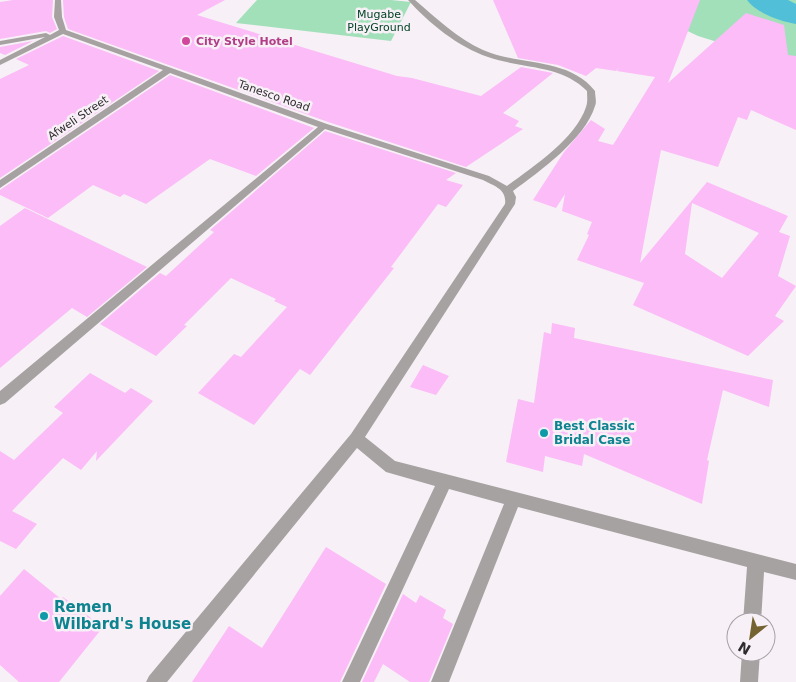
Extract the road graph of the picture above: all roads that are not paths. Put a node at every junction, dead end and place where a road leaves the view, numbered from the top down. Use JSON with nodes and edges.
{"nodes":[{"id":1,"x":58,"y":0,"type":"edge"},
{"id":2,"x":411,"y":0,"type":"edge"},
{"id":3,"x":63,"y":31,"type":"junction"},
{"id":4,"x":0,"y":43,"type":"edge"},
{"id":5,"x":0,"y":63,"type":"edge"},
{"id":6,"x":168,"y":70,"type":"junction"},
{"id":7,"x":324,"y":126,"type":"junction"},
{"id":8,"x":0,"y":185,"type":"edge"},
{"id":9,"x":508,"y":190,"type":"junction"},
{"id":10,"x":0,"y":399,"type":"edge"},
{"id":11,"x":356,"y":439,"type":"junction"},
{"id":12,"x":445,"y":481,"type":"junction"},
{"id":13,"x":514,"y":499,"type":"junction"},
{"id":14,"x":756,"y":562,"type":"junction"},
{"id":15,"x":796,"y":572,"type":"edge"},
{"id":16,"x":753,"y":612,"type":"edge"},
{"id":17,"x":750,"y":662,"type":"edge"},
{"id":18,"x":156,"y":682,"type":"edge"},
{"id":19,"x":351,"y":682,"type":"edge"},
{"id":20,"x":440,"y":682,"type":"edge"},
{"id":21,"x":749,"y":682,"type":"edge"}],
"edges":[{"from":1,"to":3,"type":"street"},
{"from":2,"to":9,"type":"street"},
{"from":3,"to":4,"type":"street"},
{"from":3,"to":5,"type":"street"},
{"from":3,"to":6,"type":"street","name":"Tanesco Road"},
{"from":6,"to":7,"type":"street","name":"Tanesco Road"},
{"from":6,"to":8,"type":"street","name":"Afweli Street"},
{"from":7,"to":9,"type":"street","name":"Tanesco Road"},
{"from":7,"to":10,"type":"street"},
{"from":9,"to":11,"type":"street"},
{"from":11,"to":12,"type":"street"},
{"from":11,"to":18,"type":"street"},
{"from":12,"to":13,"type":"street"},
{"from":12,"to":19,"type":"street"},
{"from":13,"to":14,"type":"street"},
{"from":13,"to":20,"type":"street"},
{"from":14,"to":15,"type":"street"},
{"from":14,"to":16,"type":"street"},
{"from":17,"to":21,"type":"street"}]}
